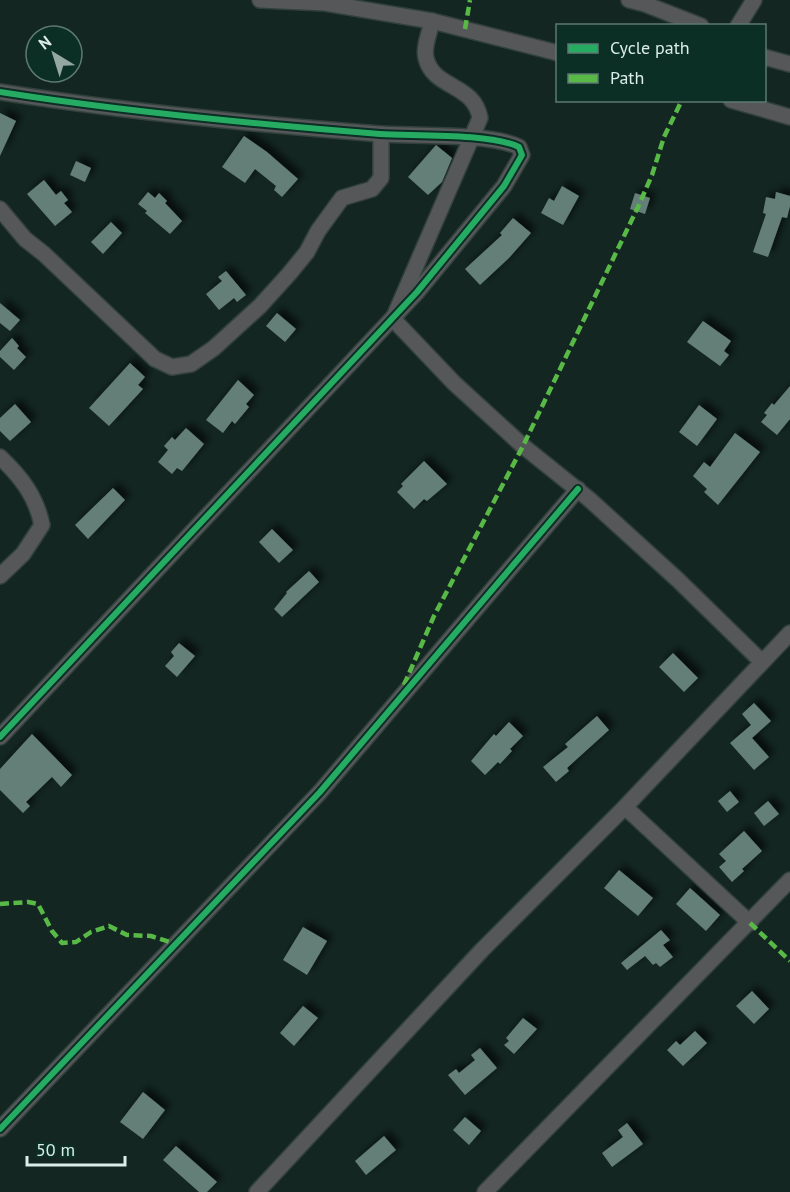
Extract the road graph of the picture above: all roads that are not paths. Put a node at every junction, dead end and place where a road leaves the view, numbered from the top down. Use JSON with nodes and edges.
{"nodes":[{"id":1,"x":260,"y":0,"type":"edge"},
{"id":2,"x":629,"y":0,"type":"edge"},
{"id":3,"x":753,"y":0,"type":"edge"},
{"id":4,"x":432,"y":21,"type":"junction"},
{"id":5,"x":696,"y":24,"type":"edge"},
{"id":6,"x":739,"y":24,"type":"edge"},
{"id":7,"x":556,"y":52,"type":"edge"},
{"id":8,"x":766,"y":57,"type":"edge"},
{"id":9,"x":790,"y":64,"type":"edge"},
{"id":10,"x":0,"y":92,"type":"edge"},
{"id":11,"x":738,"y":102,"type":"edge"},
{"id":12,"x":790,"y":117,"type":"edge"},
{"id":13,"x":381,"y":134,"type":"junction"},
{"id":14,"x":470,"y":138,"type":"junction"},
{"id":15,"x":0,"y":209,"type":"edge"},
{"id":16,"x":393,"y":319,"type":"junction"},
{"id":17,"x":0,"y":457,"type":"edge"},
{"id":18,"x":578,"y":489,"type":"junction"},
{"id":19,"x":0,"y":576,"type":"edge"},
{"id":20,"x":790,"y":633,"type":"edge"},
{"id":21,"x":762,"y":662,"type":"junction"},
{"id":22,"x":0,"y":737,"type":"edge"},
{"id":23,"x":625,"y":807,"type":"junction"},
{"id":24,"x":790,"y":880,"type":"edge"},
{"id":25,"x":750,"y":923,"type":"junction"},
{"id":26,"x":0,"y":1129,"type":"edge"},
{"id":27,"x":257,"y":1192,"type":"edge"},
{"id":28,"x":485,"y":1192,"type":"edge"}],
"edges":[{"from":1,"to":4,"type":"street"},
{"from":2,"to":5,"type":"street"},
{"from":3,"to":6,"type":"street"},
{"from":4,"to":7,"type":"street"},
{"from":4,"to":14,"type":"street"},
{"from":8,"to":9,"type":"street"},
{"from":10,"to":13,"type":"street"},
{"from":11,"to":12,"type":"street"},
{"from":13,"to":14,"type":"street"},
{"from":13,"to":15,"type":"street"},
{"from":14,"to":16,"type":"street"},
{"from":14,"to":16,"type":"street"},
{"from":16,"to":18,"type":"street"},
{"from":16,"to":22,"type":"street"},
{"from":17,"to":19,"type":"street"},
{"from":18,"to":21,"type":"street"},
{"from":18,"to":26,"type":"street"},
{"from":20,"to":21,"type":"street"},
{"from":21,"to":23,"type":"street"},
{"from":23,"to":25,"type":"street"},
{"from":23,"to":27,"type":"street"},
{"from":24,"to":25,"type":"street"},
{"from":25,"to":28,"type":"street"}]}
